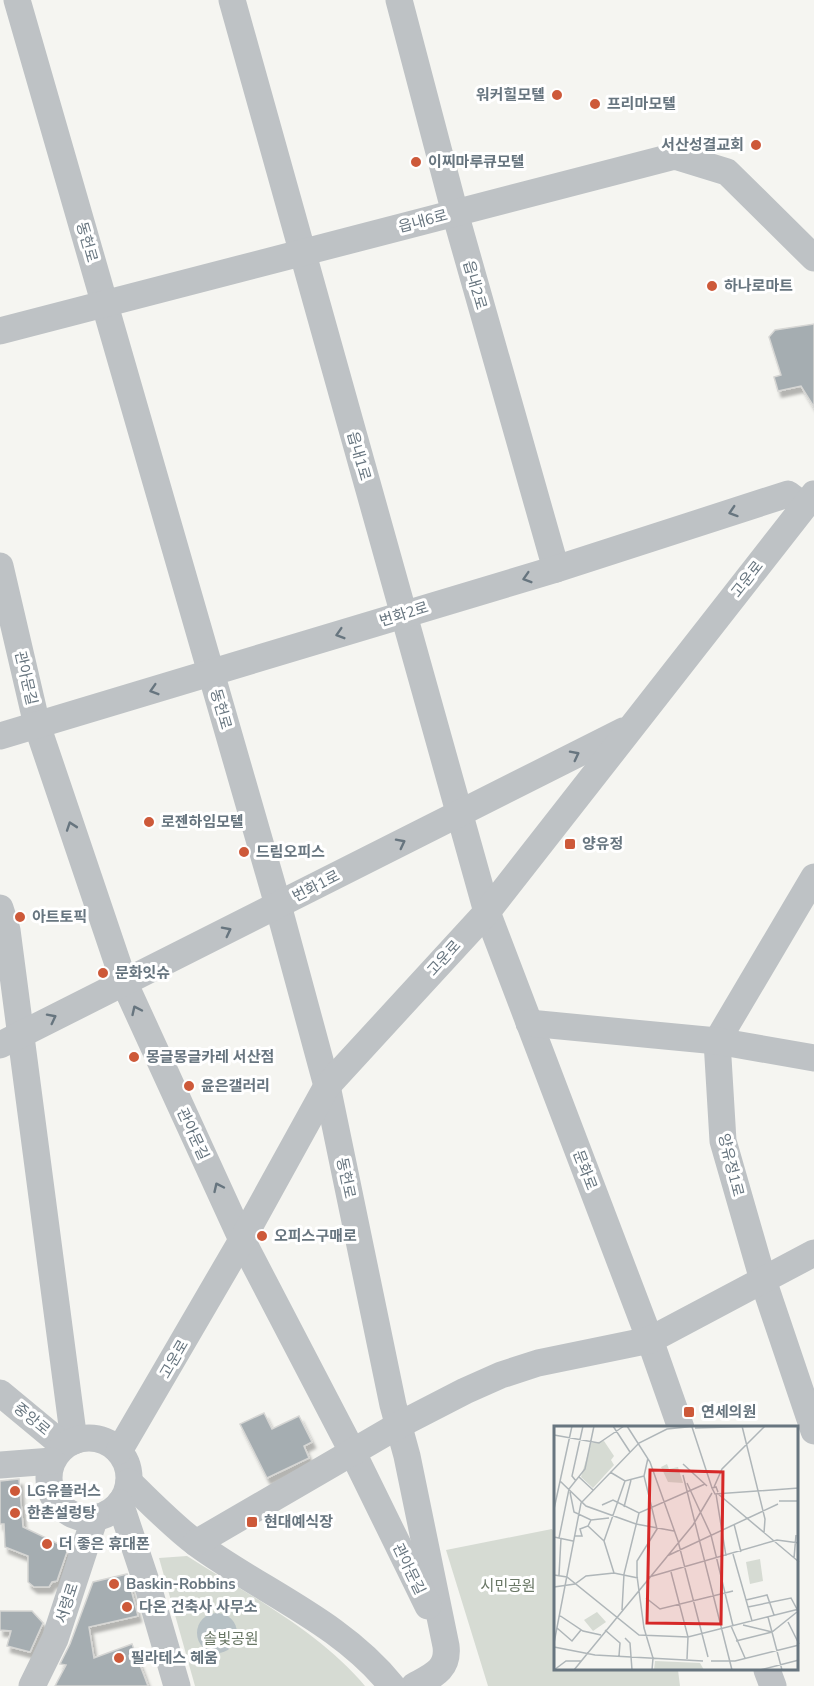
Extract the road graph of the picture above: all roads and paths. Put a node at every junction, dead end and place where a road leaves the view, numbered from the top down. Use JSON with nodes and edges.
{"nodes":[{"id":1,"x":17,"y":0,"type":"edge"},
{"id":2,"x":232,"y":0,"type":"edge"},
{"id":3,"x":399,"y":0,"type":"edge"},
{"id":4,"x":455,"y":213,"type":"junction"},
{"id":5,"x":302,"y":253,"type":"junction"},
{"id":6,"x":814,"y":258,"type":"edge"},
{"id":7,"x":104,"y":304,"type":"junction"},
{"id":8,"x":0,"y":331,"type":"edge"},
{"id":9,"x":802,"y":498,"type":"edge"},
{"id":10,"x":0,"y":566,"type":"edge"},
{"id":11,"x":556,"y":569,"type":"junction"},
{"id":12,"x":403,"y":615,"type":"junction"},
{"id":13,"x":210,"y":673,"type":"junction"},
{"id":14,"x":37,"y":725,"type":"junction"},
{"id":15,"x":631,"y":727,"type":"junction"},
{"id":16,"x":0,"y":736,"type":"edge"},
{"id":17,"x":459,"y":813,"type":"junction"},
{"id":18,"x":814,"y":877,"type":"edge"},
{"id":19,"x":278,"y":905,"type":"junction"},
{"id":20,"x":0,"y":908,"type":"edge"},
{"id":21,"x":486,"y":912,"type":"junction"},
{"id":22,"x":124,"y":982,"type":"junction"},
{"id":23,"x":529,"y":1023,"type":"junction"},
{"id":24,"x":10,"y":1040,"type":"edge"},
{"id":25,"x":717,"y":1041,"type":"junction"},
{"id":26,"x":814,"y":1058,"type":"edge"},
{"id":27,"x":327,"y":1086,"type":"junction"},
{"id":28,"x":242,"y":1240,"type":"junction"},
{"id":29,"x":814,"y":1253,"type":"edge"},
{"id":30,"x":763,"y":1280,"type":"junction"},
{"id":31,"x":650,"y":1340,"type":"junction"},
{"id":32,"x":0,"y":1393,"type":"edge"},
{"id":33,"x":399,"y":1425,"type":"junction"},
{"id":34,"x":680,"y":1426,"type":"edge"},
{"id":35,"x":814,"y":1431,"type":"edge"},
{"id":36,"x":63,"y":1449,"type":"junction"},
{"id":37,"x":119,"y":1451,"type":"junction"},
{"id":38,"x":353,"y":1453,"type":"junction"},
{"id":39,"x":0,"y":1465,"type":"edge"},
{"id":40,"x":125,"y":1492,"type":"junction"},
{"id":41,"x":95,"y":1517,"type":"junction"},
{"id":42,"x":196,"y":1543,"type":"junction"},
{"id":43,"x":445,"y":1640,"type":"junction"},
{"id":44,"x":767,"y":1671,"type":"edge"},
{"id":45,"x":32,"y":1686,"type":"edge"},
{"id":46,"x":177,"y":1686,"type":"edge"},
{"id":47,"x":392,"y":1686,"type":"edge"},
{"id":48,"x":414,"y":1686,"type":"edge"},
{"id":49,"x":773,"y":1686,"type":"edge"}],
"edges":[{"from":1,"to":7,"type":"street","name":"동헌로"},
{"from":2,"to":5,"type":"street","name":"읍내1로"},
{"from":3,"to":4,"type":"street","name":"읍내2로"},
{"from":4,"to":5,"type":"street","name":"읍내6로"},
{"from":4,"to":6,"type":"street","name":"읍내6로"},
{"from":4,"to":11,"type":"street","name":"읍내2로"},
{"from":5,"to":7,"type":"street","name":"읍내6로"},
{"from":5,"to":12,"type":"street","name":"읍내1로"},
{"from":7,"to":8,"type":"street","name":"읍내6로"},
{"from":7,"to":13,"type":"street","name":"동헌로"},
{"from":9,"to":11,"type":"street","name":"번화2로","one_way":true},
{"from":9,"to":15,"type":"street","name":"고운로"},
{"from":10,"to":14,"type":"street","name":"관아문길"},
{"from":11,"to":12,"type":"street","name":"번화2로","one_way":true},
{"from":12,"to":13,"type":"street","name":"번화2로","one_way":true},
{"from":12,"to":17,"type":"street","name":"읍내1로"},
{"from":13,"to":14,"type":"street","name":"번화2로","one_way":true},
{"from":13,"to":19,"type":"street","name":"동헌로"},
{"from":14,"to":16,"type":"street","name":"번화2로"},
{"from":22,"to":14,"type":"street","name":"관아문길","one_way":true},
{"from":17,"to":15,"type":"street","name":"번화1로","one_way":true},
{"from":15,"to":21,"type":"street","name":"고운로"},
{"from":19,"to":17,"type":"street","name":"번화1로","one_way":true},
{"from":17,"to":21,"type":"street","name":"읍내1로"},
{"from":18,"to":25,"type":"street"},
{"from":22,"to":19,"type":"street","name":"번화1로","one_way":true},
{"from":19,"to":27,"type":"street","name":"동헌로"},
{"from":20,"to":24,"type":"street"},
{"from":21,"to":23,"type":"street","name":"문화로"},
{"from":21,"to":27,"type":"street","name":"고운로"},
{"from":24,"to":22,"type":"street","name":"번화1로","one_way":true},
{"from":28,"to":22,"type":"street","name":"관아문길","one_way":true},
{"from":23,"to":25,"type":"street"},
{"from":23,"to":31,"type":"street","name":"문화로"},
{"from":24,"to":36,"type":"street"},
{"from":25,"to":26,"type":"street"},
{"from":25,"to":30,"type":"street","name":"양유정1로"},
{"from":27,"to":28,"type":"street","name":"고운로"},
{"from":27,"to":33,"type":"street","name":"동헌로"},
{"from":28,"to":37,"type":"street","name":"고운로"},
{"from":28,"to":38,"type":"street","name":"관아문길"},
{"from":29,"to":30,"type":"street"},
{"from":30,"to":31,"type":"street"},
{"from":30,"to":35,"type":"street","name":"양유정1로"},
{"from":31,"to":33,"type":"street"},
{"from":31,"to":34,"type":"street","name":"문화로"},
{"from":32,"to":36,"type":"street","name":"중앙로"},
{"from":33,"to":38,"type":"street"},
{"from":33,"to":43,"type":"street","name":"관아문길"},
{"from":36,"to":37,"type":"street"},
{"from":36,"to":39,"type":"street"},
{"from":36,"to":41,"type":"street"},
{"from":37,"to":40,"type":"street"},
{"from":38,"to":42,"type":"street"},
{"from":38,"to":43,"type":"street","name":"관아문길"},
{"from":40,"to":41,"type":"street"},
{"from":40,"to":42,"type":"street"},
{"from":40,"to":46,"type":"street"},
{"from":41,"to":45,"type":"street","name":"서령로"},
{"from":42,"to":47,"type":"street"},
{"from":43,"to":48,"type":"street","name":"관아문길"},
{"from":44,"to":49,"type":"street"}]}
